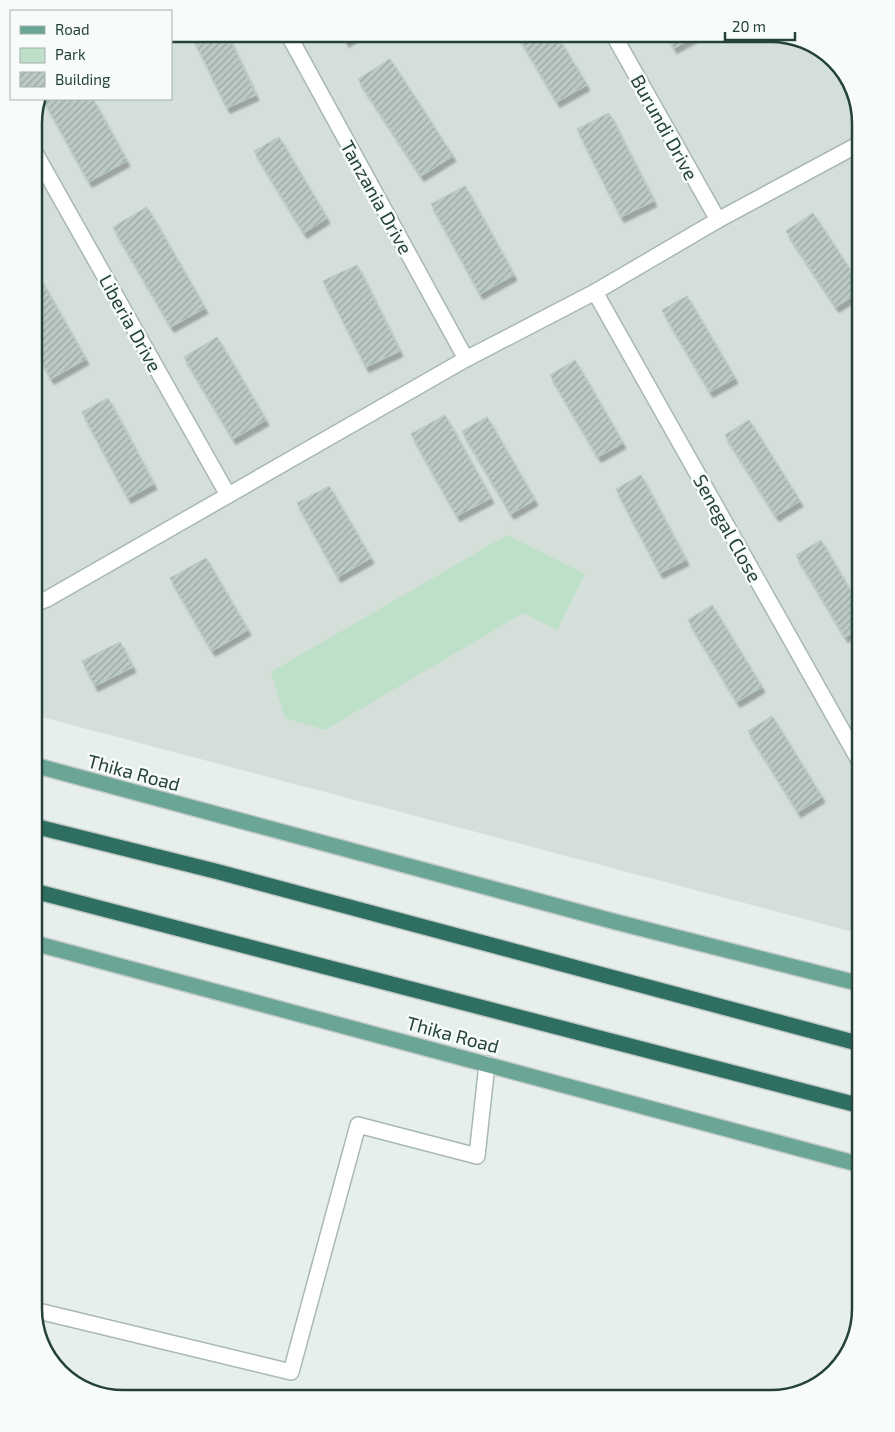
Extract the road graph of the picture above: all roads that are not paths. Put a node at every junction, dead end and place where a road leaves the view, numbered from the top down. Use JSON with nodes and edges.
{"nodes":[{"id":1,"x":293,"y":42,"type":"edge"},
{"id":2,"x":618,"y":43,"type":"edge"},
{"id":3,"x":852,"y":153,"type":"edge"},
{"id":4,"x":43,"y":167,"type":"edge"},
{"id":5,"x":718,"y":220,"type":"junction"},
{"id":6,"x":595,"y":292,"type":"junction"},
{"id":7,"x":466,"y":359,"type":"junction"},
{"id":8,"x":228,"y":495,"type":"junction"},
{"id":9,"x":43,"y":601,"type":"edge"},
{"id":10,"x":852,"y":748,"type":"edge"},
{"id":11,"x":42,"y":768,"type":"edge"},
{"id":12,"x":42,"y":828,"type":"edge"},
{"id":13,"x":42,"y":893,"type":"edge"},
{"id":14,"x":42,"y":945,"type":"edge"},
{"id":15,"x":852,"y":982,"type":"edge"},
{"id":16,"x":852,"y":1042,"type":"edge"},
{"id":17,"x":487,"y":1064,"type":"junction"},
{"id":18,"x":852,"y":1104,"type":"edge"},
{"id":19,"x":852,"y":1163,"type":"edge"},
{"id":20,"x":43,"y":1312,"type":"edge"}],
"edges":[{"from":1,"to":7,"type":"lane","name":"Tanzania Drive"},
{"from":2,"to":5,"type":"lane","name":"Burundi Drive"},
{"from":3,"to":5,"type":"lane"},
{"from":4,"to":8,"type":"lane","name":"Liberia Drive"},
{"from":5,"to":6,"type":"lane"},
{"from":6,"to":7,"type":"lane"},
{"from":6,"to":10,"type":"lane","name":"Senegal Close"},
{"from":7,"to":8,"type":"lane"},
{"from":8,"to":9,"type":"lane"},
{"from":11,"to":15,"type":"main road","name":"Thika Road"},
{"from":12,"to":16,"type":"highway"},
{"from":13,"to":18,"type":"highway","name":"Thika Road"},
{"from":14,"to":17,"type":"main road","name":"Thika Road"},
{"from":17,"to":19,"type":"main road","name":"Thika Road"},
{"from":17,"to":20,"type":"lane"}]}
